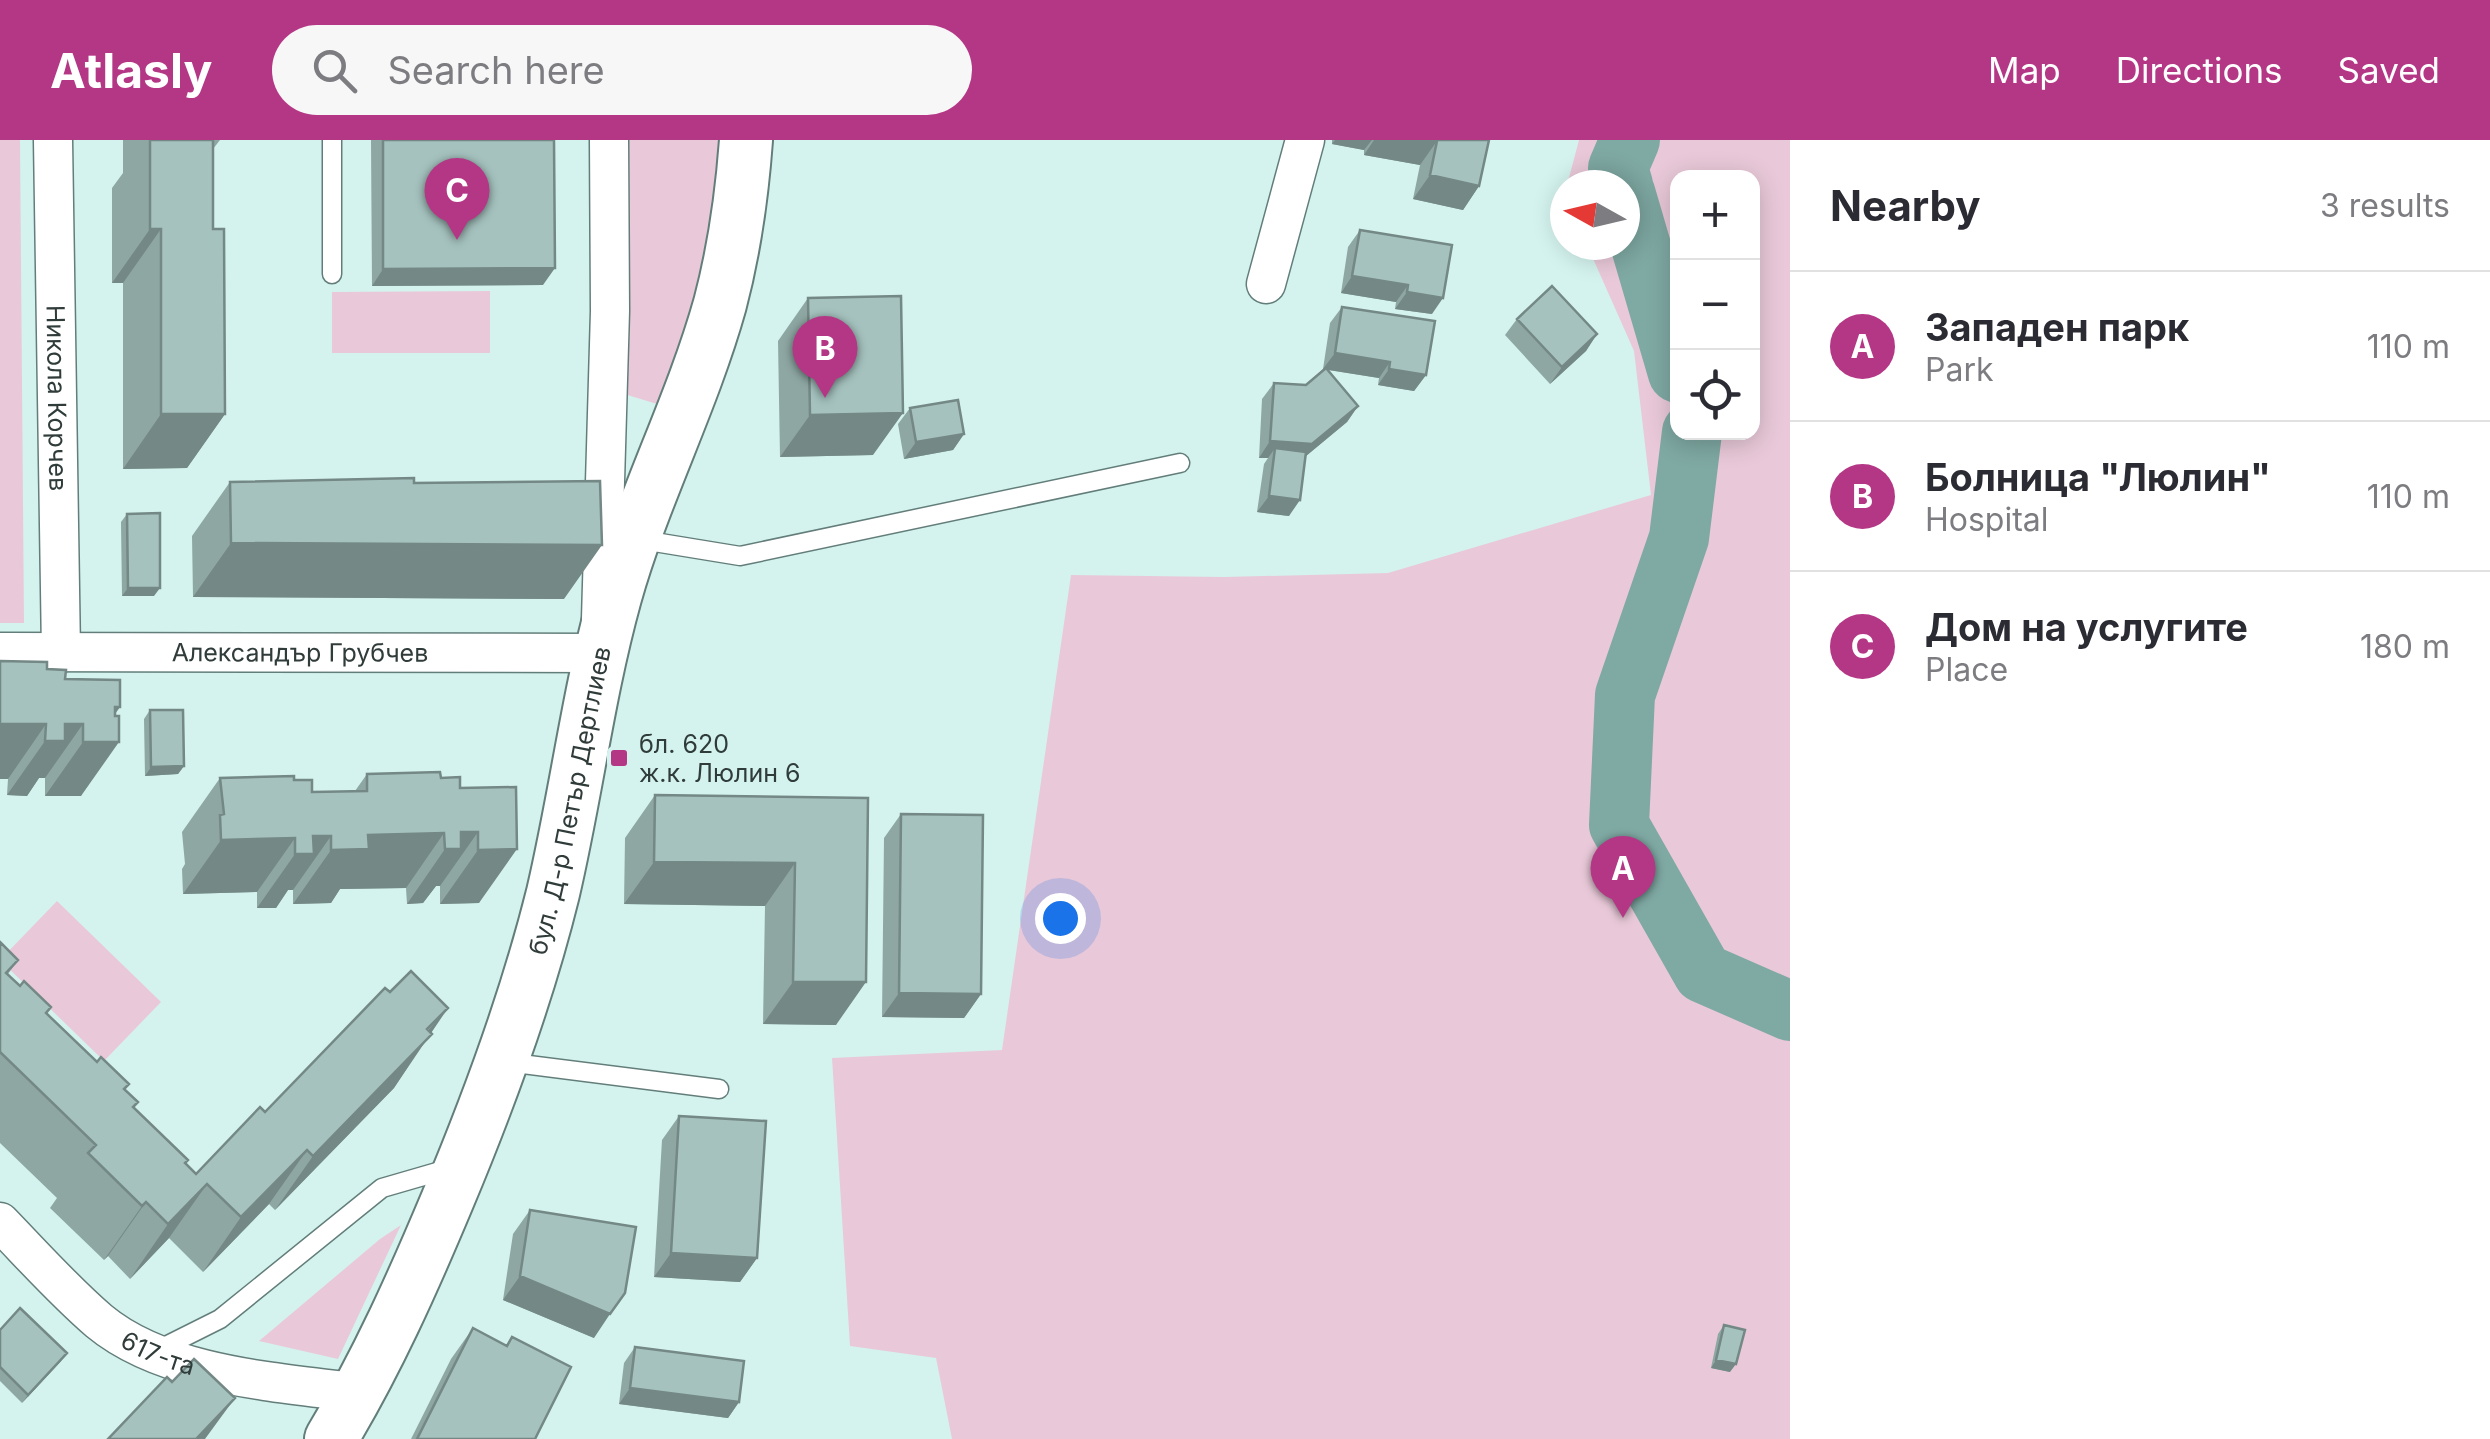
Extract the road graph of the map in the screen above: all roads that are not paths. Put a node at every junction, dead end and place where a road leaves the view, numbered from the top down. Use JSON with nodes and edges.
{"nodes":[{"id":1,"x":53,"y":140,"type":"edge"},
{"id":2,"x":332,"y":140,"type":"edge"},
{"id":3,"x":609,"y":140,"type":"edge"},
{"id":4,"x":746,"y":140,"type":"edge"},
{"id":5,"x":1305,"y":140,"type":"edge"},
{"id":6,"x":332,"y":274,"type":"dead end"},
{"id":7,"x":1266,"y":284,"type":"dead end"},
{"id":8,"x":1180,"y":463,"type":"dead end"},
{"id":9,"x":636,"y":539,"type":"junction"},
{"id":10,"x":0,"y":652,"type":"edge"},
{"id":11,"x":600,"y":652,"type":"junction"},
{"id":12,"x":62,"y":654,"type":"junction"},
{"id":13,"x":501,"y":1061,"type":"junction"},
{"id":14,"x":719,"y":1089,"type":"dead end"},
{"id":15,"x":462,"y":1165,"type":"junction"},
{"id":16,"x":0,"y":1222,"type":"edge"},
{"id":17,"x":154,"y":1352,"type":"junction"},
{"id":18,"x":358,"y":1393,"type":"junction"},
{"id":19,"x":331,"y":1439,"type":"edge"}],
"edges":[{"from":1,"to":12,"type":"street","name":"Никола Корчев"},
{"from":2,"to":6,"type":"lane"},
{"from":3,"to":11,"type":"street"},
{"from":4,"to":9,"type":"main road","name":"бул. Д-р Петър Дертлиев"},
{"from":5,"to":7,"type":"street"},
{"from":8,"to":9,"type":"lane"},
{"from":9,"to":11,"type":"main road","name":"бул. Д-р Петър Дертлиев"},
{"from":10,"to":12,"type":"street","name":"Александър Грубчев"},
{"from":11,"to":12,"type":"street","name":"Александър Грубчев"},
{"from":11,"to":13,"type":"main road","name":"бул. Д-р Петър Дертлиев"},
{"from":13,"to":14,"type":"lane"},
{"from":13,"to":15,"type":"main road","name":"бул. Д-р Петър Дертлиев"},
{"from":15,"to":17,"type":"lane"},
{"from":15,"to":18,"type":"main road","name":"бул. Д-р Петър Дертлиев"},
{"from":16,"to":17,"type":"street","name":"617-та"},
{"from":17,"to":18,"type":"street","name":"617-та"},
{"from":18,"to":19,"type":"main road","name":"бул. Д-р Петър Дертлиев"}]}
